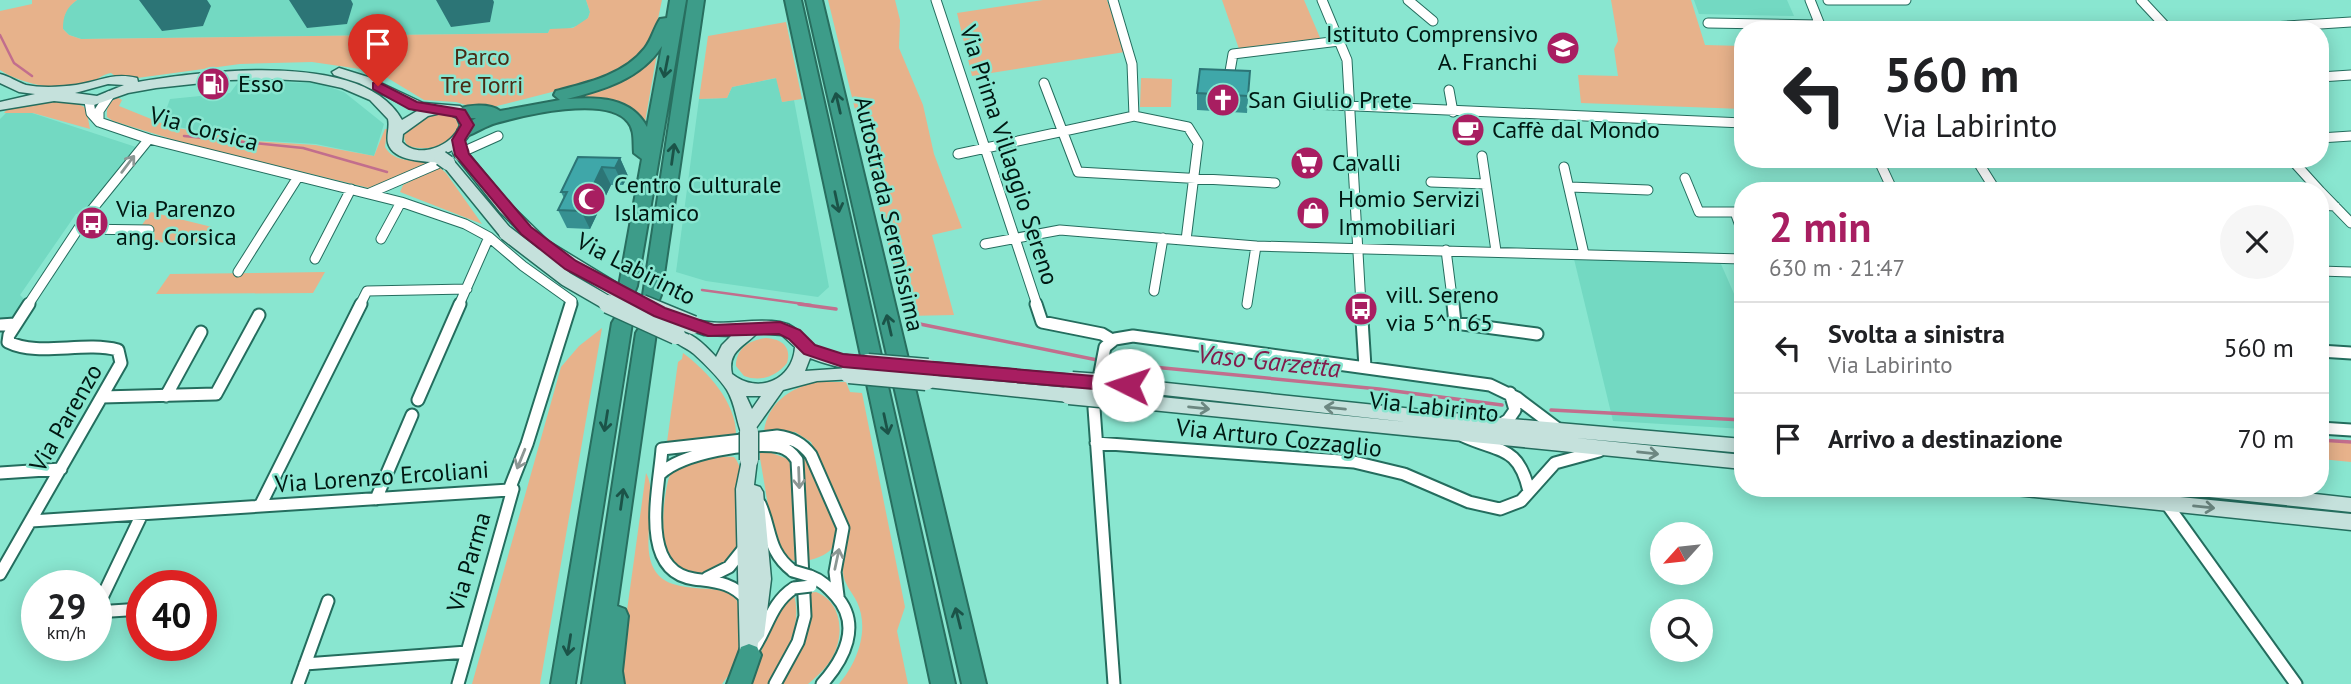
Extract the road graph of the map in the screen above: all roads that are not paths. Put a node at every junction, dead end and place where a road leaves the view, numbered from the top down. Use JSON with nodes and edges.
{"nodes":[{"id":1,"x":669,"y":0,"type":"edge"},
{"id":2,"x":678,"y":0,"type":"edge"},
{"id":3,"x":696,"y":0,"type":"edge"},
{"id":4,"x":793,"y":0,"type":"edge"},
{"id":5,"x":814,"y":0,"type":"edge"},
{"id":6,"x":936,"y":0,"type":"edge"},
{"id":7,"x":1113,"y":0,"type":"edge"},
{"id":8,"x":1322,"y":0,"type":"edge"},
{"id":9,"x":1408,"y":0,"type":"edge"},
{"id":10,"x":1810,"y":0,"type":"edge"},
{"id":11,"x":1828,"y":0,"type":"edge"},
{"id":12,"x":1891,"y":0,"type":"edge"},
{"id":13,"x":1906,"y":0,"type":"edge"},
{"id":14,"x":2141,"y":0,"type":"edge"},
{"id":15,"x":1433,"y":21,"type":"dead end"},
{"id":16,"x":1819,"y":21,"type":"edge"},
{"id":17,"x":2161,"y":21,"type":"edge"},
{"id":18,"x":2351,"y":22,"type":"edge"},
{"id":19,"x":1708,"y":23,"type":"dead end"},
{"id":20,"x":2329,"y":23,"type":"edge"},
{"id":21,"x":1734,"y":24,"type":"edge"},
{"id":22,"x":1339,"y":41,"type":"junction"},
{"id":23,"x":2351,"y":75,"type":"edge"},
{"id":24,"x":2329,"y":76,"type":"edge"},
{"id":25,"x":1229,"y":77,"type":"edge"},
{"id":26,"x":0,"y":78,"type":"edge"},
{"id":27,"x":1044,"y":83,"type":"dead end"},
{"id":28,"x":0,"y":89,"type":"edge"},
{"id":29,"x":112,"y":90,"type":"junction"},
{"id":30,"x":1449,"y":90,"type":"dead end"},
{"id":31,"x":19,"y":92,"type":"junction"},
{"id":32,"x":87,"y":95,"type":"junction"},
{"id":33,"x":1311,"y":104,"type":"dead end"},
{"id":34,"x":0,"y":106,"type":"edge"},
{"id":35,"x":1350,"y":107,"type":"junction"},
{"id":36,"x":433,"y":110,"type":"junction"},
{"id":37,"x":1453,"y":112,"type":"junction"},
{"id":38,"x":461,"y":113,"type":"junction"},
{"id":39,"x":1134,"y":116,"type":"junction"},
{"id":40,"x":99,"y":122,"type":"junction"},
{"id":41,"x":1734,"y":123,"type":"edge"},
{"id":42,"x":1062,"y":131,"type":"junction"},
{"id":43,"x":397,"y":132,"type":"junction"},
{"id":44,"x":498,"y":136,"type":"dead end"},
{"id":45,"x":2351,"y":136,"type":"edge"},
{"id":46,"x":2329,"y":137,"type":"edge"},
{"id":47,"x":149,"y":139,"type":"junction"},
{"id":48,"x":463,"y":145,"type":"junction"},
{"id":49,"x":984,"y":148,"type":"junction"},
{"id":50,"x":958,"y":154,"type":"dead end"},
{"id":51,"x":1482,"y":156,"type":"dead end"},
{"id":52,"x":438,"y":160,"type":"junction"},
{"id":53,"x":1564,"y":167,"type":"dead end"},
{"id":54,"x":2299,"y":168,"type":"edge"},
{"id":55,"x":298,"y":177,"type":"junction"},
{"id":56,"x":1685,"y":178,"type":"dead end"},
{"id":57,"x":1193,"y":180,"type":"junction"},
{"id":58,"x":1431,"y":182,"type":"dead end"},
{"id":59,"x":2312,"y":182,"type":"edge"},
{"id":60,"x":1275,"y":183,"type":"dead end"},
{"id":61,"x":1486,"y":184,"type":"junction"},
{"id":62,"x":1570,"y":187,"type":"junction"},
{"id":63,"x":351,"y":189,"type":"junction"},
{"id":64,"x":1648,"y":190,"type":"dead end"},
{"id":65,"x":369,"y":193,"type":"junction"},
{"id":66,"x":2329,"y":201,"type":"edge"},
{"id":67,"x":401,"y":202,"type":"junction"},
{"id":68,"x":641,"y":202,"type":"junction"},
{"id":69,"x":2329,"y":206,"type":"edge"},
{"id":70,"x":2334,"y":206,"type":"junction"},
{"id":71,"x":1734,"y":212,"type":"edge"},
{"id":72,"x":2351,"y":223,"type":"edge"},
{"id":73,"x":78,"y":229,"type":"junction"},
{"id":74,"x":149,"y":230,"type":"dead end"},
{"id":75,"x":489,"y":237,"type":"junction"},
{"id":76,"x":1014,"y":238,"type":"junction"},
{"id":77,"x":1163,"y":238,"type":"junction"},
{"id":78,"x":381,"y":239,"type":"dead end"},
{"id":79,"x":1186,"y":240,"type":"junction"},
{"id":80,"x":985,"y":244,"type":"dead end"},
{"id":81,"x":1256,"y":246,"type":"junction"},
{"id":82,"x":1358,"y":249,"type":"junction"},
{"id":83,"x":1446,"y":250,"type":"junction"},
{"id":84,"x":1496,"y":251,"type":"junction"},
{"id":85,"x":1584,"y":254,"type":"junction"},
{"id":86,"x":1734,"y":258,"type":"edge"},
{"id":87,"x":316,"y":260,"type":"dead end"},
{"id":88,"x":2329,"y":271,"type":"edge"},
{"id":89,"x":238,"y":272,"type":"dead end"},
{"id":90,"x":2351,"y":272,"type":"edge"},
{"id":91,"x":628,"y":286,"type":"dead end"},
{"id":92,"x":467,"y":289,"type":"junction"},
{"id":93,"x":1154,"y":291,"type":"dead end"},
{"id":94,"x":652,"y":295,"type":"dead end"},
{"id":95,"x":572,"y":300,"type":"joint"},
{"id":96,"x":1247,"y":304,"type":"dead end"},
{"id":97,"x":259,"y":315,"type":"dead end"},
{"id":98,"x":1042,"y":322,"type":"joint"},
{"id":99,"x":622,"y":323,"type":"dead end"},
{"id":100,"x":15,"y":324,"type":"junction"},
{"id":101,"x":0,"y":325,"type":"edge"},
{"id":102,"x":762,"y":328,"type":"junction"},
{"id":103,"x":201,"y":332,"type":"dead end"},
{"id":104,"x":646,"y":333,"type":"dead end"},
{"id":105,"x":1537,"y":334,"type":"dead end"},
{"id":106,"x":1112,"y":341,"type":"junction"},
{"id":107,"x":803,"y":346,"type":"junction"},
{"id":108,"x":2329,"y":352,"type":"edge"},
{"id":109,"x":2351,"y":353,"type":"edge"},
{"id":110,"x":1365,"y":367,"type":"junction"},
{"id":111,"x":1099,"y":373,"type":"dead end"},
{"id":112,"x":927,"y":375,"type":"junction"},
{"id":113,"x":729,"y":381,"type":"junction"},
{"id":114,"x":781,"y":384,"type":"junction"},
{"id":115,"x":1130,"y":393,"type":"junction"},
{"id":116,"x":1510,"y":393,"type":"junction"},
{"id":117,"x":166,"y":396,"type":"junction"},
{"id":118,"x":102,"y":397,"type":"junction"},
{"id":119,"x":418,"y":400,"type":"dead end"},
{"id":120,"x":1094,"y":408,"type":"dead end"},
{"id":121,"x":412,"y":415,"type":"dead end"},
{"id":122,"x":1500,"y":425,"type":"junction"},
{"id":123,"x":749,"y":429,"type":"junction"},
{"id":124,"x":2329,"y":429,"type":"edge"},
{"id":125,"x":2351,"y":430,"type":"edge"},
{"id":126,"x":1560,"y":431,"type":"junction"},
{"id":127,"x":1458,"y":434,"type":"junction"},
{"id":128,"x":1096,"y":443,"type":"junction"},
{"id":129,"x":1734,"y":445,"type":"edge"},
{"id":130,"x":1606,"y":449,"type":"junction"},
{"id":131,"x":1734,"y":461,"type":"edge"},
{"id":132,"x":748,"y":465,"type":"junction"},
{"id":133,"x":61,"y":469,"type":"junction"},
{"id":134,"x":0,"y":472,"type":"edge"},
{"id":135,"x":660,"y":474,"type":"junction"},
{"id":136,"x":509,"y":490,"type":"junction"},
{"id":137,"x":1529,"y":491,"type":"junction"},
{"id":138,"x":754,"y":495,"type":"junction"},
{"id":139,"x":2106,"y":497,"type":"edge"},
{"id":140,"x":2275,"y":497,"type":"edge"},
{"id":141,"x":376,"y":499,"type":"junction"},
{"id":142,"x":2166,"y":503,"type":"junction"},
{"id":143,"x":2351,"y":505,"type":"edge"},
{"id":144,"x":260,"y":506,"type":"junction"},
{"id":145,"x":142,"y":514,"type":"junction"},
{"id":146,"x":31,"y":521,"type":"junction"},
{"id":147,"x":2351,"y":522,"type":"edge"},
{"id":148,"x":746,"y":545,"type":"junction"},
{"id":149,"x":612,"y":567,"type":"junction"},
{"id":150,"x":0,"y":574,"type":"edge"},
{"id":151,"x":112,"y":577,"type":"edge"},
{"id":152,"x":704,"y":579,"type":"junction"},
{"id":153,"x":811,"y":581,"type":"junction"},
{"id":154,"x":833,"y":592,"type":"junction"},
{"id":155,"x":328,"y":601,"type":"dead end"},
{"id":156,"x":748,"y":602,"type":"junction"},
{"id":157,"x":467,"y":652,"type":"junction"},
{"id":158,"x":749,"y":655,"type":"junction"},
{"id":159,"x":306,"y":664,"type":"junction"},
{"id":160,"x":298,"y":684,"type":"edge"},
{"id":161,"x":458,"y":684,"type":"edge"},
{"id":162,"x":562,"y":684,"type":"edge"},
{"id":163,"x":594,"y":684,"type":"edge"},
{"id":164,"x":612,"y":684,"type":"edge"},
{"id":165,"x":739,"y":684,"type":"edge"},
{"id":166,"x":775,"y":684,"type":"edge"},
{"id":167,"x":822,"y":684,"type":"edge"},
{"id":168,"x":943,"y":684,"type":"edge"},
{"id":169,"x":974,"y":684,"type":"edge"},
{"id":170,"x":1114,"y":684,"type":"edge"},
{"id":171,"x":2296,"y":684,"type":"edge"}],
"edges":[{"from":1,"to":38,"type":"highway"},
{"from":2,"to":68,"type":"highway","one_way":true},
{"from":94,"to":3,"type":"highway","one_way":true},
{"from":4,"to":168,"type":"highway","name":"Autostrada Serenissima","one_way":true},
{"from":169,"to":5,"type":"highway","name":"Autostrada Serenissima","one_way":true},
{"from":6,"to":49,"type":"street","name":"Via Prima Villaggio Sereno"},
{"from":7,"to":39,"type":"street"},
{"from":8,"to":22,"type":"street"},
{"from":9,"to":15,"type":"street"},
{"from":10,"to":16,"type":"street"},
{"from":11,"to":12,"type":"street"},
{"from":12,"to":13,"type":"street"},
{"from":14,"to":17,"type":"street"},
{"from":18,"to":20,"type":"street"},
{"from":19,"to":21,"type":"street"},
{"from":22,"to":25,"type":"street"},
{"from":22,"to":35,"type":"street"},
{"from":23,"to":24,"type":"street"},
{"from":26,"to":31,"type":"main road"},
{"from":27,"to":42,"type":"street"},
{"from":28,"to":31,"type":"main road"},
{"from":29,"to":32,"type":"main road"},
{"from":29,"to":36,"type":"main road"},
{"from":29,"to":40,"type":"street"},
{"from":29,"to":43,"type":"main road","name":"Via Labirinto"},
{"from":30,"to":37,"type":"street"},
{"from":31,"to":32,"type":"main road"},
{"from":31,"to":34,"type":"main road"},
{"from":32,"to":40,"type":"street"},
{"from":33,"to":35,"type":"street"},
{"from":35,"to":37,"type":"street"},
{"from":35,"to":82,"type":"street"},
{"from":36,"to":38,"type":"main road"},
{"from":36,"to":43,"type":"main road"},
{"from":37,"to":41,"type":"street"},
{"from":38,"to":48,"type":"main road","name":"Via Labirinto"},
{"from":39,"to":42,"type":"street"},
{"from":39,"to":57,"type":"street"},
{"from":40,"to":47,"type":"street","name":"Via Corsica"},
{"from":42,"to":49,"type":"street"},
{"from":42,"to":57,"type":"street"},
{"from":43,"to":52,"type":"main road","name":"Via Labirinto"},
{"from":44,"to":48,"type":"street"},
{"from":45,"to":46,"type":"street"},
{"from":47,"to":55,"type":"street","name":"Via Corsica"},
{"from":73,"to":47,"type":"street","one_way":true},
{"from":48,"to":52,"type":"main road"},
{"from":48,"to":68,"type":"highway"},
{"from":48,"to":102,"type":"main road","name":"Via Labirinto","bridge":true},
{"from":49,"to":50,"type":"street"},
{"from":49,"to":76,"type":"street","name":"Via Prima Villaggio Sereno"},
{"from":51,"to":61,"type":"street"},
{"from":52,"to":65,"type":"street"},
{"from":52,"to":113,"type":"main road","name":"Via Labirinto","bridge":true},
{"from":53,"to":62,"type":"street"},
{"from":54,"to":59,"type":"street"},
{"from":55,"to":63,"type":"street","name":"Via Corsica"},
{"from":55,"to":89,"type":"street"},
{"from":56,"to":71,"type":"street"},
{"from":57,"to":60,"type":"street"},
{"from":57,"to":79,"type":"street"},
{"from":58,"to":61,"type":"street"},
{"from":61,"to":84,"type":"street"},
{"from":62,"to":64,"type":"street"},
{"from":62,"to":85,"type":"street"},
{"from":63,"to":65,"type":"street","name":"Via Corsica"},
{"from":63,"to":87,"type":"street"},
{"from":65,"to":67,"type":"street","name":"Via Corsica"},
{"from":66,"to":70,"type":"street"},
{"from":67,"to":75,"type":"street","name":"Via Corsica"},
{"from":67,"to":78,"type":"street"},
{"from":68,"to":91,"type":"highway"},
{"from":69,"to":70,"type":"street"},
{"from":70,"to":72,"type":"street"},
{"from":73,"to":74,"type":"street"},
{"from":73,"to":100,"type":"street"},
{"from":75,"to":92,"type":"street"},
{"from":75,"to":95,"type":"street","name":"Via Corsica"},
{"from":76,"to":77,"type":"street"},
{"from":76,"to":80,"type":"street"},
{"from":76,"to":98,"type":"street","name":"Via Prima Villaggio Sereno"},
{"from":77,"to":79,"type":"street"},
{"from":77,"to":93,"type":"street"},
{"from":79,"to":81,"type":"street"},
{"from":81,"to":82,"type":"street"},
{"from":81,"to":96,"type":"street"},
{"from":82,"to":83,"type":"street"},
{"from":82,"to":110,"type":"street"},
{"from":83,"to":84,"type":"street"},
{"from":83,"to":105,"type":"street"},
{"from":84,"to":85,"type":"street"},
{"from":85,"to":86,"type":"street"},
{"from":88,"to":90,"type":"street"},
{"from":92,"to":119,"type":"street"},
{"from":92,"to":144,"type":"street"},
{"from":95,"to":136,"type":"street","name":"Via Lorenzo Ercoliani","one_way":true},
{"from":97,"to":117,"type":"street"},
{"from":98,"to":106,"type":"street","name":"Via Labirinto"},
{"from":99,"to":162,"type":"highway","one_way":true},
{"from":100,"to":101,"type":"street"},
{"from":100,"to":118,"type":"street","name":"Via Parenzo"},
{"from":102,"to":107,"type":"main road","name":"Via Labirinto"},
{"from":102,"to":113,"type":"main road"},
{"from":103,"to":117,"type":"street"},
{"from":149,"to":104,"type":"highway","one_way":true},
{"from":106,"to":110,"type":"street","name":"Via Labirinto"},
{"from":106,"to":111,"type":"street"},
{"from":107,"to":112,"type":"main road","name":"Via Labirinto","bridge":true},
{"from":107,"to":114,"type":"main road"},
{"from":108,"to":109,"type":"street"},
{"from":110,"to":116,"type":"street","name":"Via Labirinto"},
{"from":112,"to":114,"type":"main road","name":"Via Labirinto","bridge":true},
{"from":112,"to":115,"type":"main road","name":"Via Labirinto","bridge":true},
{"from":113,"to":114,"type":"main road","name":"Via Labirinto"},
{"from":113,"to":123,"type":"main road"},
{"from":114,"to":123,"type":"main road"},
{"from":122,"to":115,"type":"main road","name":"Via Labirinto","one_way":true},
{"from":115,"to":127,"type":"main road","name":"Via Labirinto","one_way":true},
{"from":116,"to":122,"type":"street","name":"Via Labirinto"},
{"from":116,"to":126,"type":"street","name":"Via Labirinto"},
{"from":117,"to":118,"type":"street"},
{"from":118,"to":133,"type":"street","name":"Via Parenzo"},
{"from":120,"to":128,"type":"street"},
{"from":121,"to":141,"type":"street"},
{"from":122,"to":126,"type":"main road","name":"Via Labirinto"},
{"from":123,"to":132,"type":"main road","bridge":true},
{"from":124,"to":125,"type":"street"},
{"from":126,"to":129,"type":"main road","name":"Via Labirinto"},
{"from":127,"to":130,"type":"main road","name":"Via Labirinto"},
{"from":127,"to":137,"type":"street"},
{"from":128,"to":137,"type":"street","name":"Via Arturo Cozzaglio"},
{"from":128,"to":170,"type":"street"},
{"from":130,"to":131,"type":"main road","name":"Via Labirinto","one_way":true},
{"from":130,"to":137,"type":"street","name":"Via Arturo Cozzaglio"},
{"from":132,"to":138,"type":"main road"},
{"from":132,"to":148,"type":"main road"},
{"from":133,"to":134,"type":"street"},
{"from":133,"to":146,"type":"street","name":"Via Parenzo"},
{"from":135,"to":152,"type":"street"},
{"from":154,"to":135,"type":"street","one_way":true},
{"from":135,"to":166,"type":"street","one_way":true},
{"from":136,"to":141,"type":"street","name":"Via Lorenzo Ercoliani"},
{"from":136,"to":157,"type":"street","name":"Via Parma"},
{"from":138,"to":153,"type":"street","bridge":true},
{"from":138,"to":158,"type":"main road"},
{"from":139,"to":142,"type":"main road"},
{"from":140,"to":143,"type":"main road"},
{"from":141,"to":144,"type":"street","name":"Via Lorenzo Ercoliani"},
{"from":142,"to":147,"type":"main road","one_way":true},
{"from":142,"to":171,"type":"street"},
{"from":144,"to":145,"type":"street","name":"Via Lorenzo Ercoliani"},
{"from":145,"to":146,"type":"street","name":"Via Lorenzo Ercoliani"},
{"from":145,"to":151,"type":"street"},
{"from":146,"to":150,"type":"street","name":"Via Parenzo"},
{"from":148,"to":152,"type":"street"},
{"from":148,"to":156,"type":"main road"},
{"from":149,"to":163,"type":"highway"},
{"from":149,"to":164,"type":"highway"},
{"from":152,"to":156,"type":"street"},
{"from":153,"to":154,"type":"street"},
{"from":153,"to":158,"type":"street","bridge":true},
{"from":154,"to":167,"type":"street"},
{"from":155,"to":159,"type":"street"},
{"from":156,"to":158,"type":"main road"},
{"from":157,"to":159,"type":"street","name":"Via Parma"},
{"from":157,"to":161,"type":"street","name":"Via Parma"},
{"from":158,"to":165,"type":"highway"},
{"from":159,"to":160,"type":"street"}]}
